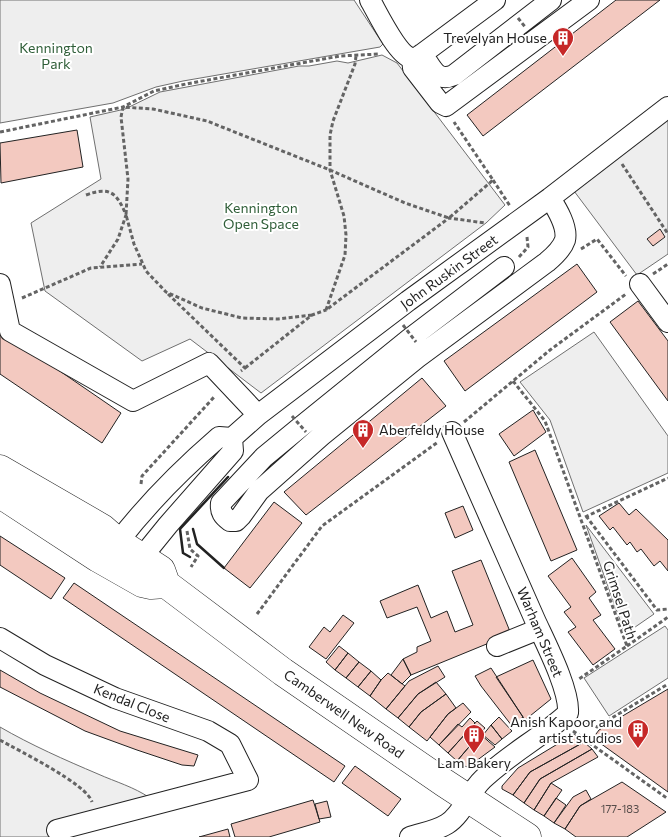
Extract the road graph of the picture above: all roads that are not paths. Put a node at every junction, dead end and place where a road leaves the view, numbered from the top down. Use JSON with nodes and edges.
{"nodes":[{"id":1,"x":370,"y":0,"type":"edge"},
{"id":2,"x":495,"y":0,"type":"edge"},
{"id":3,"x":551,"y":0,"type":"edge"},
{"id":4,"x":590,"y":0,"type":"edge"},
{"id":5,"x":417,"y":56,"type":"junction"},
{"id":6,"x":668,"y":107,"type":"edge"},
{"id":7,"x":550,"y":198,"type":"junction"},
{"id":8,"x":504,"y":268,"type":"road end"},
{"id":9,"x":635,"y":282,"type":"road end"},
{"id":10,"x":0,"y":284,"type":"edge"},
{"id":11,"x":668,"y":322,"type":"edge"},
{"id":12,"x":258,"y":415,"type":"junction"},
{"id":13,"x":452,"y":432,"type":"dead end"},
{"id":14,"x":232,"y":438,"type":"junction"},
{"id":15,"x":0,"y":456,"type":"edge"},
{"id":16,"x":0,"y":469,"type":"edge"},
{"id":17,"x":25,"y":484,"type":"junction"},
{"id":18,"x":0,"y":494,"type":"edge"},
{"id":19,"x":118,"y":542,"type":"junction"},
{"id":20,"x":131,"y":564,"type":"junction"},
{"id":21,"x":539,"y":629,"type":"junction"},
{"id":22,"x":0,"y":638,"type":"edge"},
{"id":23,"x":498,"y":646,"type":"dead end"},
{"id":24,"x":468,"y":799,"type":"junction"},
{"id":25,"x":58,"y":830,"type":"dead end"},
{"id":26,"x":410,"y":837,"type":"edge"},
{"id":27,"x":527,"y":837,"type":"edge"}],
"edges":[{"from":1,"to":5,"type":"street"},
{"from":2,"to":5,"type":"street"},
{"from":3,"to":5,"type":"street"},
{"from":4,"to":5,"type":"street"},
{"from":6,"to":7,"type":"street","name":"John Ruskin Street"},
{"from":7,"to":8,"type":"street"},
{"from":7,"to":12,"type":"street","name":"John Ruskin Street"},
{"from":9,"to":11,"type":"street"},
{"from":10,"to":12,"type":"street"},
{"from":12,"to":14,"type":"street","name":"John Ruskin Street"},
{"from":13,"to":21,"type":"street","name":"Warham Street"},
{"from":14,"to":19,"type":"street","name":"John Ruskin Street"},
{"from":14,"to":20,"type":"street"},
{"from":15,"to":17,"type":"street","name":"Camberwell New Road"},
{"from":16,"to":17,"type":"highway","name":"Camberwell New Road"},
{"from":17,"to":19,"type":"highway","name":"Camberwell New Road"},
{"from":18,"to":20,"type":"highway","name":"Camberwell New Road"},
{"from":19,"to":20,"type":"highway","name":"Camberwell New Road"},
{"from":20,"to":24,"type":"highway","name":"Camberwell New Road"},
{"from":21,"to":23,"type":"street"},
{"from":21,"to":24,"type":"street","name":"Warham Street"},
{"from":22,"to":25,"type":"street","name":"Kendal Close"},
{"from":24,"to":26,"type":"street"},
{"from":24,"to":27,"type":"highway","name":"Camberwell New Road"}]}
